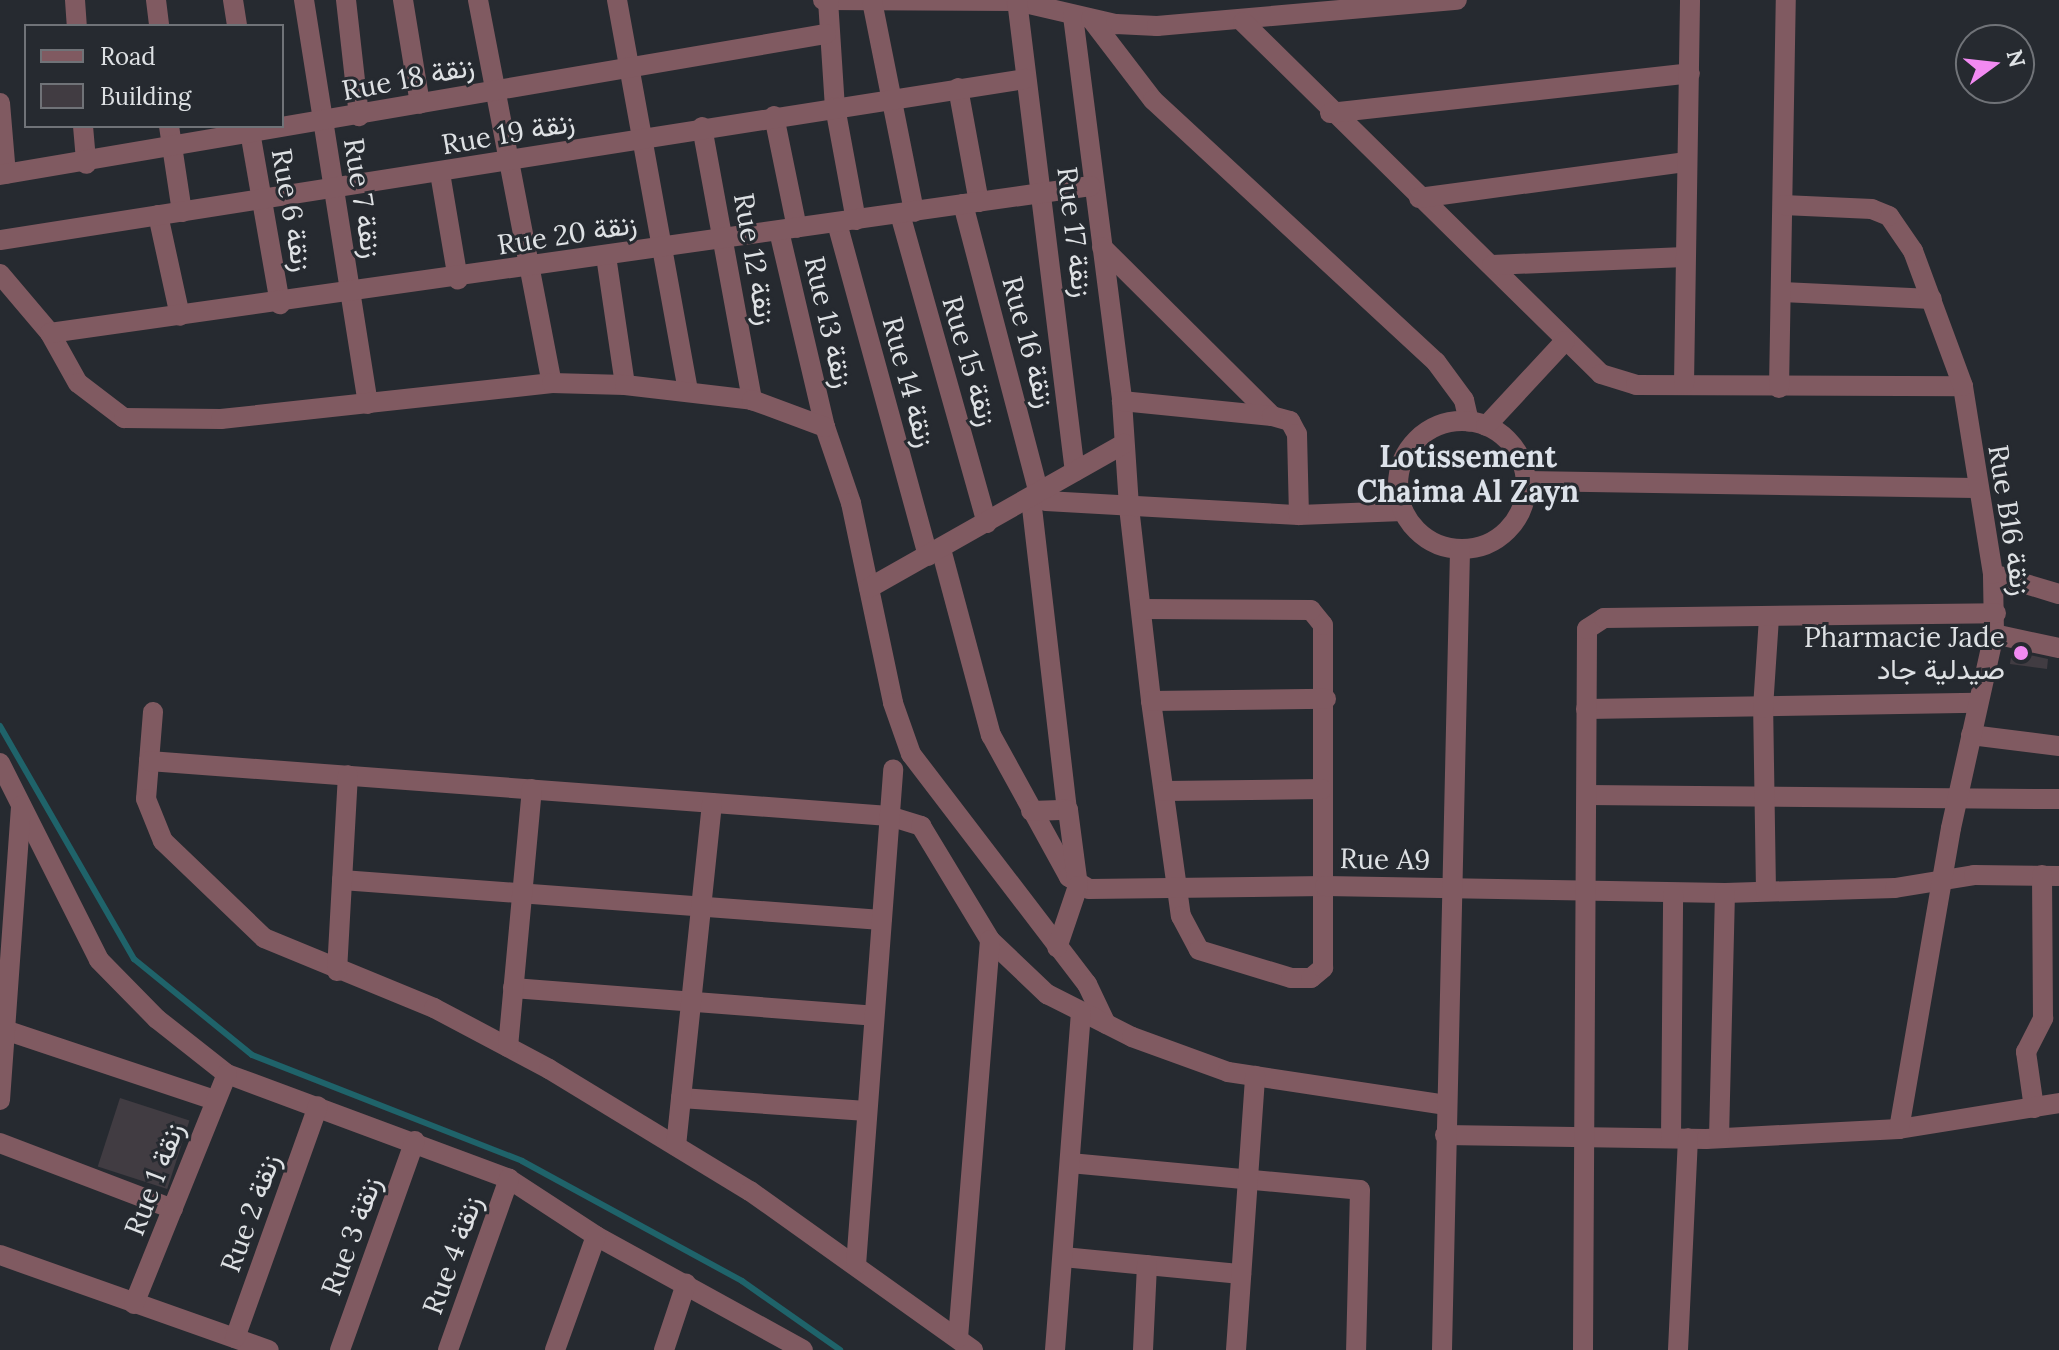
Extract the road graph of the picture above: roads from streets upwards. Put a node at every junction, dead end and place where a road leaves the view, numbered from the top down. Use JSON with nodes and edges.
{"nodes":[{"id":1,"x":75,"y":0,"type":"edge"},
{"id":2,"x":156,"y":0,"type":"edge"},
{"id":3,"x":233,"y":0,"type":"edge"},
{"id":4,"x":304,"y":0,"type":"edge"},
{"id":5,"x":346,"y":0,"type":"edge"},
{"id":6,"x":403,"y":0,"type":"edge"},
{"id":7,"x":478,"y":0,"type":"edge"},
{"id":8,"x":617,"y":0,"type":"edge"},
{"id":9,"x":825,"y":0,"type":"edge"},
{"id":10,"x":845,"y":0,"type":"edge"},
{"id":11,"x":1016,"y":0,"type":"edge"},
{"id":12,"x":1457,"y":0,"type":"edge"},
{"id":13,"x":1690,"y":0,"type":"edge"},
{"id":14,"x":1786,"y":0,"type":"edge"},
{"id":15,"x":872,"y":1,"type":"edge"},
{"id":16,"x":932,"y":1,"type":"edge"},
{"id":17,"x":1311,"y":7,"type":"edge"},
{"id":18,"x":1082,"y":18,"type":"junction"},
{"id":19,"x":1243,"y":22,"type":"junction"},
{"id":20,"x":77,"y":24,"type":"edge"},
{"id":21,"x":159,"y":24,"type":"edge"},
{"id":22,"x":237,"y":24,"type":"edge"},
{"id":23,"x":826,"y":34,"type":"junction"},
{"id":24,"x":630,"y":65,"type":"junction"},
{"id":25,"x":1690,"y":73,"type":"junction"},
{"id":26,"x":1025,"y":79,"type":"junction"},
{"id":27,"x":958,"y":88,"type":"junction"},
{"id":28,"x":494,"y":90,"type":"junction"},
{"id":29,"x":891,"y":99,"type":"junction"},
{"id":30,"x":0,"y":103,"type":"edge"},
{"id":31,"x":420,"y":104,"type":"junction"},
{"id":32,"x":835,"y":107,"type":"junction"},
{"id":33,"x":1330,"y":113,"type":"junction"},
{"id":34,"x":359,"y":116,"type":"junction"},
{"id":35,"x":774,"y":116,"type":"junction"},
{"id":36,"x":323,"y":123,"type":"junction"},
{"id":37,"x":284,"y":127,"type":"edge"},
{"id":38,"x":702,"y":127,"type":"junction"},
{"id":39,"x":83,"y":128,"type":"edge"},
{"id":40,"x":169,"y":128,"type":"edge"},
{"id":41,"x":277,"y":128,"type":"edge"},
{"id":42,"x":249,"y":131,"type":"edge"},
{"id":43,"x":643,"y":138,"type":"junction"},
{"id":44,"x":171,"y":150,"type":"junction"},
{"id":45,"x":510,"y":161,"type":"junction"},
{"id":46,"x":1685,"y":162,"type":"junction"},
{"id":47,"x":86,"y":164,"type":"junction"},
{"id":48,"x":440,"y":173,"type":"junction"},
{"id":49,"x":3,"y":174,"type":"edge"},
{"id":50,"x":1091,"y":186,"type":"junction"},
{"id":51,"x":332,"y":190,"type":"junction"},
{"id":52,"x":1043,"y":193,"type":"junction"},
{"id":53,"x":1419,"y":198,"type":"junction"},
{"id":54,"x":261,"y":200,"type":"junction"},
{"id":55,"x":971,"y":203,"type":"junction"},
{"id":56,"x":1783,"y":205,"type":"junction"},
{"id":57,"x":182,"y":212,"type":"junction"},
{"id":58,"x":907,"y":213,"type":"junction"},
{"id":59,"x":158,"y":215,"type":"junction"},
{"id":60,"x":846,"y":221,"type":"junction"},
{"id":61,"x":788,"y":230,"type":"junction"},
{"id":62,"x":722,"y":239,"type":"junction"},
{"id":63,"x":0,"y":240,"type":"edge"},
{"id":64,"x":665,"y":247,"type":"junction"},
{"id":65,"x":1102,"y":247,"type":"junction"},
{"id":66,"x":606,"y":256,"type":"junction"},
{"id":67,"x":1685,"y":257,"type":"junction"},
{"id":68,"x":1492,"y":265,"type":"junction"},
{"id":69,"x":530,"y":266,"type":"junction"},
{"id":70,"x":0,"y":274,"type":"edge"},
{"id":71,"x":458,"y":279,"type":"junction"},
{"id":72,"x":1782,"y":292,"type":"junction"},
{"id":73,"x":350,"y":294,"type":"junction"},
{"id":74,"x":1932,"y":299,"type":"junction"},
{"id":75,"x":280,"y":304,"type":"junction"},
{"id":76,"x":180,"y":316,"type":"junction"},
{"id":77,"x":50,"y":333,"type":"junction"},
{"id":78,"x":1565,"y":341,"type":"junction"},
{"id":79,"x":552,"y":383,"type":"junction"},
{"id":80,"x":1684,"y":384,"type":"junction"},
{"id":81,"x":625,"y":385,"type":"junction"},
{"id":82,"x":1963,"y":386,"type":"junction"},
{"id":83,"x":1779,"y":388,"type":"junction"},
{"id":84,"x":688,"y":391,"type":"junction"},
{"id":85,"x":752,"y":400,"type":"junction"},
{"id":86,"x":1122,"y":401,"type":"junction"},
{"id":87,"x":368,"y":404,"type":"junction"},
{"id":88,"x":1272,"y":416,"type":"junction"},
{"id":89,"x":1477,"y":424,"type":"junction"},
{"id":90,"x":825,"y":427,"type":"junction"},
{"id":91,"x":1124,"y":444,"type":"junction"},
{"id":92,"x":1075,"y":471,"type":"junction"},
{"id":93,"x":1526,"y":481,"type":"junction"},
{"id":94,"x":1975,"y":488,"type":"junction"},
{"id":95,"x":1035,"y":496,"type":"junction"},
{"id":96,"x":1129,"y":507,"type":"junction"},
{"id":97,"x":1403,"y":511,"type":"junction"},
{"id":98,"x":1299,"y":515,"type":"junction"},
{"id":99,"x":987,"y":523,"type":"junction"},
{"id":100,"x":1460,"y":550,"type":"junction"},
{"id":101,"x":935,"y":552,"type":"junction"},
{"id":102,"x":1993,"y":574,"type":"junction"},
{"id":103,"x":869,"y":588,"type":"junction"},
{"id":104,"x":2059,"y":594,"type":"edge"},
{"id":105,"x":1141,"y":609,"type":"junction"},
{"id":106,"x":1996,"y":613,"type":"junction"},
{"id":107,"x":1769,"y":618,"type":"junction"},
{"id":108,"x":1994,"y":634,"type":"junction"},
{"id":109,"x":2059,"y":648,"type":"edge"},
{"id":110,"x":1326,"y":699,"type":"junction"},
{"id":111,"x":1151,"y":701,"type":"junction"},
{"id":112,"x":1977,"y":703,"type":"junction"},
{"id":113,"x":1763,"y":708,"type":"junction"},
{"id":114,"x":1586,"y":709,"type":"junction"},
{"id":115,"x":153,"y":712,"type":"dead end"},
{"id":116,"x":1971,"y":735,"type":"junction"},
{"id":117,"x":2059,"y":746,"type":"edge"},
{"id":118,"x":149,"y":761,"type":"junction"},
{"id":119,"x":0,"y":763,"type":"edge"},
{"id":120,"x":893,"y":769,"type":"dead end"},
{"id":121,"x":348,"y":775,"type":"junction"},
{"id":122,"x":532,"y":789,"type":"junction"},
{"id":123,"x":1322,"y":789,"type":"junction"},
{"id":124,"x":1164,"y":791,"type":"junction"},
{"id":125,"x":1957,"y":794,"type":"junction"},
{"id":126,"x":1587,"y":795,"type":"junction"},
{"id":127,"x":1762,"y":798,"type":"junction"},
{"id":128,"x":2059,"y":799,"type":"edge"},
{"id":129,"x":712,"y":803,"type":"junction"},
{"id":130,"x":21,"y":806,"type":"junction"},
{"id":131,"x":1067,"y":808,"type":"junction"},
{"id":132,"x":1031,"y":811,"type":"junction"},
{"id":133,"x":889,"y":816,"type":"junction"},
{"id":134,"x":2051,"y":875,"type":"edge"},
{"id":135,"x":342,"y":880,"type":"junction"},
{"id":136,"x":1942,"y":880,"type":"junction"},
{"id":137,"x":1178,"y":885,"type":"junction"},
{"id":138,"x":1078,"y":886,"type":"junction"},
{"id":139,"x":1325,"y":886,"type":"junction"},
{"id":140,"x":1453,"y":889,"type":"junction"},
{"id":141,"x":1583,"y":891,"type":"junction"},
{"id":142,"x":1766,"y":891,"type":"junction"},
{"id":143,"x":522,"y":893,"type":"junction"},
{"id":144,"x":1725,"y":893,"type":"junction"},
{"id":145,"x":1673,"y":894,"type":"junction"},
{"id":146,"x":701,"y":907,"type":"junction"},
{"id":147,"x":882,"y":920,"type":"junction"},
{"id":148,"x":990,"y":940,"type":"junction"},
{"id":149,"x":1057,"y":948,"type":"junction"},
{"id":150,"x":337,"y":971,"type":"junction"},
{"id":151,"x":513,"y":988,"type":"junction"},
{"id":152,"x":691,"y":1002,"type":"junction"},
{"id":153,"x":1081,"y":1012,"type":"junction"},
{"id":154,"x":874,"y":1016,"type":"junction"},
{"id":155,"x":1106,"y":1024,"type":"junction"},
{"id":156,"x":5,"y":1030,"type":"junction"},
{"id":157,"x":508,"y":1047,"type":"junction"},
{"id":158,"x":227,"y":1074,"type":"junction"},
{"id":159,"x":1255,"y":1076,"type":"junction"},
{"id":160,"x":681,"y":1098,"type":"junction"},
{"id":161,"x":0,"y":1100,"type":"edge"},
{"id":162,"x":214,"y":1100,"type":"junction"},
{"id":163,"x":2059,"y":1103,"type":"edge"},
{"id":164,"x":1445,"y":1105,"type":"junction"},
{"id":165,"x":318,"y":1106,"type":"junction"},
{"id":166,"x":2034,"y":1108,"type":"junction"},
{"id":167,"x":867,"y":1111,"type":"junction"},
{"id":168,"x":1899,"y":1129,"type":"junction"},
{"id":169,"x":1445,"y":1135,"type":"junction"},
{"id":170,"x":1586,"y":1137,"type":"junction"},
{"id":171,"x":1679,"y":1138,"type":"junction"},
{"id":172,"x":1719,"y":1138,"type":"junction"},
{"id":173,"x":415,"y":1141,"type":"junction"},
{"id":174,"x":0,"y":1143,"type":"edge"},
{"id":175,"x":676,"y":1146,"type":"junction"},
{"id":176,"x":1070,"y":1163,"type":"junction"},
{"id":177,"x":509,"y":1179,"type":"junction"},
{"id":178,"x":1247,"y":1180,"type":"junction"},
{"id":179,"x":173,"y":1209,"type":"junction"},
{"id":180,"x":596,"y":1236,"type":"junction"},
{"id":181,"x":0,"y":1255,"type":"edge"},
{"id":182,"x":1063,"y":1257,"type":"junction"},
{"id":183,"x":856,"y":1265,"type":"junction"},
{"id":184,"x":1147,"y":1265,"type":"junction"},
{"id":185,"x":1241,"y":1274,"type":"junction"},
{"id":186,"x":686,"y":1284,"type":"junction"},
{"id":187,"x":134,"y":1304,"type":"junction"},
{"id":188,"x":235,"y":1338,"type":"junction"},
{"id":189,"x":776,"y":1342,"type":"edge"},
{"id":190,"x":966,"y":1344,"type":"edge"},
{"id":191,"x":269,"y":1350,"type":"edge"},
{"id":192,"x":340,"y":1350,"type":"edge"},
{"id":193,"x":448,"y":1350,"type":"edge"},
{"id":194,"x":555,"y":1350,"type":"edge"},
{"id":195,"x":664,"y":1350,"type":"edge"},
{"id":196,"x":803,"y":1350,"type":"edge"},
{"id":197,"x":1055,"y":1350,"type":"edge"},
{"id":198,"x":1143,"y":1350,"type":"edge"},
{"id":199,"x":1236,"y":1350,"type":"edge"},
{"id":200,"x":1356,"y":1350,"type":"edge"},
{"id":201,"x":1442,"y":1350,"type":"edge"},
{"id":202,"x":1583,"y":1350,"type":"edge"},
{"id":203,"x":1678,"y":1350,"type":"edge"}],
"edges":[{"from":1,"to":20,"type":"street"},
{"from":2,"to":21,"type":"street"},
{"from":3,"to":22,"type":"street"},
{"from":4,"to":36,"type":"street","name":"Rue 7 زنقة"},
{"from":5,"to":34,"type":"street"},
{"from":6,"to":31,"type":"street"},
{"from":7,"to":28,"type":"street"},
{"from":8,"to":24,"type":"street"},
{"from":9,"to":10,"type":"street"},
{"from":9,"to":23,"type":"street","name":"Rue 14 زنقة"},
{"from":10,"to":15,"type":"street"},
{"from":11,"to":16,"type":"street"},
{"from":11,"to":18,"type":"street"},
{"from":11,"to":26,"type":"street","name":"Rue 17 زنقة"},
{"from":12,"to":17,"type":"street"},
{"from":13,"to":25,"type":"street"},
{"from":14,"to":56,"type":"street"},
{"from":15,"to":16,"type":"street"},
{"from":15,"to":29,"type":"street","name":"Rue 15 زنقة"},
{"from":17,"to":19,"type":"street"},
{"from":18,"to":19,"type":"street"},
{"from":18,"to":50,"type":"street"},
{"from":18,"to":89,"type":"street"},
{"from":19,"to":33,"type":"street"},
{"from":23,"to":24,"type":"street","name":"Rue 18 زنقة"},
{"from":23,"to":32,"type":"street","name":"Rue 14 زنقة"},
{"from":24,"to":28,"type":"street","name":"Rue 18 زنقة"},
{"from":24,"to":43,"type":"street"},
{"from":25,"to":33,"type":"street"},
{"from":25,"to":46,"type":"street"},
{"from":26,"to":27,"type":"street","name":"Rue 19 زنقة"},
{"from":26,"to":52,"type":"street","name":"Rue 17 زنقة"},
{"from":27,"to":29,"type":"street","name":"Rue 19 زنقة"},
{"from":27,"to":55,"type":"street","name":"Rue 16 زنقة"},
{"from":28,"to":31,"type":"street","name":"Rue 18 زنقة"},
{"from":28,"to":45,"type":"street"},
{"from":29,"to":32,"type":"street","name":"Rue 19 زنقة"},
{"from":29,"to":58,"type":"street","name":"Rue 15 زنقة"},
{"from":30,"to":49,"type":"street"},
{"from":31,"to":34,"type":"street","name":"Rue 18 زنقة"},
{"from":32,"to":35,"type":"street","name":"Rue 19 زنقة"},
{"from":32,"to":60,"type":"street","name":"Rue 14 زنقة"},
{"from":33,"to":53,"type":"street"},
{"from":34,"to":36,"type":"street","name":"Rue 18 زنقة"},
{"from":35,"to":38,"type":"street","name":"Rue 19 زنقة"},
{"from":35,"to":61,"type":"street","name":"Rue 13 زنقة"},
{"from":36,"to":37,"type":"street","name":"Rue 18 زنقة"},
{"from":36,"to":51,"type":"street","name":"Rue 7 زنقة"},
{"from":38,"to":43,"type":"street","name":"Rue 19 زنقة"},
{"from":38,"to":62,"type":"street","name":"Rue 12 زنقة"},
{"from":39,"to":47,"type":"street"},
{"from":40,"to":44,"type":"street"},
{"from":41,"to":42,"type":"street","name":"Rue 18 زنقة"},
{"from":42,"to":44,"type":"street","name":"Rue 18 زنقة"},
{"from":42,"to":54,"type":"street","name":"Rue 6 زنقة"},
{"from":43,"to":45,"type":"street","name":"Rue 19 زنقة"},
{"from":43,"to":64,"type":"street"},
{"from":44,"to":47,"type":"street","name":"Rue 18 زنقة"},
{"from":44,"to":57,"type":"street"},
{"from":45,"to":48,"type":"street","name":"Rue 19 زنقة"},
{"from":45,"to":69,"type":"street"},
{"from":46,"to":53,"type":"street"},
{"from":46,"to":67,"type":"street"},
{"from":47,"to":49,"type":"street","name":"Rue 18 زنقة"},
{"from":48,"to":51,"type":"street","name":"Rue 19 زنقة"},
{"from":48,"to":71,"type":"street"},
{"from":50,"to":52,"type":"street","name":"Rue 20 زنقة"},
{"from":50,"to":65,"type":"street"},
{"from":51,"to":54,"type":"street","name":"Rue 19 زنقة"},
{"from":51,"to":73,"type":"street","name":"Rue 7 زنقة"},
{"from":52,"to":55,"type":"street","name":"Rue 20 زنقة"},
{"from":52,"to":92,"type":"street","name":"Rue 17 زنقة"},
{"from":53,"to":68,"type":"street"},
{"from":54,"to":57,"type":"street","name":"Rue 19 زنقة"},
{"from":54,"to":75,"type":"street","name":"Rue 6 زنقة"},
{"from":55,"to":58,"type":"street","name":"Rue 20 زنقة"},
{"from":55,"to":95,"type":"street","name":"Rue 16 زنقة"},
{"from":56,"to":72,"type":"street"},
{"from":56,"to":74,"type":"street","name":"Rue B16 زنقة"},
{"from":57,"to":59,"type":"street","name":"Rue 19 زنقة"},
{"from":58,"to":60,"type":"street","name":"Rue 20 زنقة"},
{"from":58,"to":99,"type":"street","name":"Rue 15 زنقة"},
{"from":59,"to":63,"type":"street","name":"Rue 19 زنقة"},
{"from":59,"to":76,"type":"street"},
{"from":60,"to":61,"type":"street","name":"Rue 20 زنقة"},
{"from":60,"to":101,"type":"street","name":"Rue 14 زنقة"},
{"from":61,"to":62,"type":"street","name":"Rue 20 زنقة"},
{"from":61,"to":90,"type":"street","name":"Rue 13 زنقة"},
{"from":62,"to":64,"type":"street","name":"Rue 20 زنقة"},
{"from":62,"to":85,"type":"street","name":"Rue 12 زنقة"},
{"from":64,"to":66,"type":"street","name":"Rue 20 زنقة"},
{"from":64,"to":84,"type":"street"},
{"from":65,"to":86,"type":"street"},
{"from":65,"to":88,"type":"street"},
{"from":66,"to":69,"type":"street","name":"Rue 20 زنقة"},
{"from":66,"to":81,"type":"street"},
{"from":67,"to":68,"type":"street"},
{"from":67,"to":80,"type":"street"},
{"from":68,"to":78,"type":"street"},
{"from":69,"to":71,"type":"street","name":"Rue 20 زنقة"},
{"from":69,"to":79,"type":"street"},
{"from":70,"to":77,"type":"street"},
{"from":71,"to":73,"type":"street","name":"Rue 20 زنقة"},
{"from":72,"to":74,"type":"street"},
{"from":72,"to":83,"type":"street"},
{"from":73,"to":75,"type":"street","name":"Rue 20 زنقة"},
{"from":73,"to":87,"type":"street","name":"Rue 7 زنقة"},
{"from":74,"to":82,"type":"street","name":"Rue B16 زنقة"},
{"from":75,"to":76,"type":"street","name":"Rue 20 زنقة"},
{"from":76,"to":77,"type":"street","name":"Rue 20 زنقة"},
{"from":77,"to":87,"type":"street"},
{"from":78,"to":80,"type":"street"},
{"from":78,"to":89,"type":"street"},
{"from":79,"to":81,"type":"street"},
{"from":79,"to":87,"type":"street"},
{"from":80,"to":83,"type":"street"},
{"from":81,"to":84,"type":"street"},
{"from":82,"to":83,"type":"street"},
{"from":82,"to":94,"type":"street","name":"Rue B16 زنقة"},
{"from":84,"to":85,"type":"street"},
{"from":85,"to":90,"type":"street"},
{"from":86,"to":88,"type":"street"},
{"from":86,"to":91,"type":"street"},
{"from":88,"to":98,"type":"street"},
{"from":89,"to":93,"type":"street"},
{"from":89,"to":97,"type":"street"},
{"from":90,"to":103,"type":"street","name":"Rue 13 زنقة"},
{"from":91,"to":92,"type":"street"},
{"from":91,"to":96,"type":"street"},
{"from":92,"to":95,"type":"street"},
{"from":93,"to":94,"type":"street"},
{"from":93,"to":100,"type":"street"},
{"from":94,"to":102,"type":"street","name":"Rue B16 زنقة"},
{"from":95,"to":96,"type":"street"},
{"from":95,"to":99,"type":"street"},
{"from":95,"to":131,"type":"street","name":"Rue 16 زنقة"},
{"from":96,"to":98,"type":"street"},
{"from":96,"to":105,"type":"street"},
{"from":97,"to":98,"type":"street"},
{"from":97,"to":100,"type":"street"},
{"from":99,"to":101,"type":"street"},
{"from":100,"to":140,"type":"street"},
{"from":101,"to":103,"type":"street"},
{"from":101,"to":132,"type":"street"},
{"from":102,"to":104,"type":"street"},
{"from":102,"to":106,"type":"street","name":"Rue B16 زنقة"},
{"from":103,"to":149,"type":"street","name":"Rue 13 زنقة"},
{"from":105,"to":110,"type":"street"},
{"from":105,"to":111,"type":"street"},
{"from":106,"to":107,"type":"street"},
{"from":106,"to":108,"type":"street","name":"Rue B16 زنقة"},
{"from":107,"to":113,"type":"street"},
{"from":107,"to":114,"type":"street"},
{"from":108,"to":109,"type":"street"},
{"from":108,"to":112,"type":"street","name":"Rue B16 زنقة"},
{"from":110,"to":111,"type":"street"},
{"from":110,"to":123,"type":"street"},
{"from":111,"to":124,"type":"street"},
{"from":112,"to":113,"type":"street"},
{"from":112,"to":116,"type":"street","name":"Rue B16 زنقة"},
{"from":113,"to":114,"type":"street"},
{"from":113,"to":127,"type":"street"},
{"from":114,"to":126,"type":"street"},
{"from":115,"to":118,"type":"street"},
{"from":116,"to":117,"type":"street"},
{"from":116,"to":125,"type":"street","name":"Rue B16 زنقة"},
{"from":118,"to":121,"type":"street"},
{"from":118,"to":150,"type":"street"},
{"from":119,"to":130,"type":"street"},
{"from":120,"to":133,"type":"street"},
{"from":121,"to":122,"type":"street"},
{"from":121,"to":135,"type":"street"},
{"from":122,"to":129,"type":"street"},
{"from":122,"to":143,"type":"street"},
{"from":123,"to":124,"type":"street"},
{"from":123,"to":139,"type":"street"},
{"from":124,"to":137,"type":"street"},
{"from":125,"to":127,"type":"street"},
{"from":125,"to":128,"type":"street"},
{"from":125,"to":136,"type":"street","name":"Rue B16 زنقة"},
{"from":126,"to":127,"type":"street"},
{"from":126,"to":141,"type":"street"},
{"from":127,"to":142,"type":"street"},
{"from":129,"to":133,"type":"street"},
{"from":129,"to":146,"type":"street"},
{"from":130,"to":156,"type":"street"},
{"from":130,"to":158,"type":"street"},
{"from":131,"to":132,"type":"street"},
{"from":131,"to":138,"type":"street","name":"Rue 16 زنقة"},
{"from":132,"to":138,"type":"street"},
{"from":133,"to":147,"type":"street"},
{"from":133,"to":148,"type":"street"},
{"from":134,"to":136,"type":"street","name":"Rue A9"},
{"from":134,"to":166,"type":"street"},
{"from":135,"to":143,"type":"street"},
{"from":135,"to":150,"type":"street"},
{"from":136,"to":142,"type":"street","name":"Rue A9"},
{"from":136,"to":168,"type":"street","name":"Rue B16 زنقة"},
{"from":137,"to":138,"type":"street","name":"Rue A9"},
{"from":137,"to":139,"type":"street","name":"Rue A9"},
{"from":137,"to":139,"type":"street"},
{"from":138,"to":149,"type":"street"},
{"from":139,"to":140,"type":"street","name":"Rue A9"},
{"from":140,"to":141,"type":"street","name":"Rue A9"},
{"from":140,"to":164,"type":"street"},
{"from":141,"to":145,"type":"street","name":"Rue A9"},
{"from":141,"to":170,"type":"street"},
{"from":142,"to":144,"type":"street","name":"Rue A9"},
{"from":143,"to":146,"type":"street"},
{"from":143,"to":151,"type":"street"},
{"from":144,"to":145,"type":"street","name":"Rue A9"},
{"from":144,"to":172,"type":"street"},
{"from":145,"to":171,"type":"street"},
{"from":146,"to":147,"type":"street"},
{"from":146,"to":152,"type":"street"},
{"from":147,"to":154,"type":"street"},
{"from":148,"to":153,"type":"street"},
{"from":148,"to":190,"type":"street"},
{"from":149,"to":155,"type":"street","name":"Rue 13 زنقة"},
{"from":150,"to":157,"type":"street"},
{"from":151,"to":152,"type":"street"},
{"from":151,"to":157,"type":"street"},
{"from":152,"to":154,"type":"street"},
{"from":152,"to":160,"type":"street"},
{"from":153,"to":155,"type":"street"},
{"from":153,"to":176,"type":"street"},
{"from":154,"to":167,"type":"street"},
{"from":155,"to":159,"type":"street"},
{"from":156,"to":161,"type":"street"},
{"from":156,"to":162,"type":"street"},
{"from":157,"to":175,"type":"street"},
{"from":158,"to":162,"type":"street","name":"Rue 1 زنقة"},
{"from":158,"to":165,"type":"street"},
{"from":159,"to":164,"type":"street"},
{"from":159,"to":178,"type":"street"},
{"from":160,"to":167,"type":"street"},
{"from":160,"to":175,"type":"street"},
{"from":162,"to":179,"type":"street","name":"Rue 1 زنقة"},
{"from":163,"to":166,"type":"street"},
{"from":164,"to":169,"type":"street"},
{"from":165,"to":173,"type":"street"},
{"from":165,"to":188,"type":"street","name":"Rue 2 زنقة"},
{"from":166,"to":168,"type":"street"},
{"from":167,"to":183,"type":"street"},
{"from":168,"to":172,"type":"street"},
{"from":169,"to":170,"type":"street"},
{"from":169,"to":201,"type":"street"},
{"from":170,"to":171,"type":"street"},
{"from":170,"to":202,"type":"street"},
{"from":171,"to":172,"type":"street"},
{"from":171,"to":203,"type":"street"},
{"from":173,"to":177,"type":"street"},
{"from":173,"to":192,"type":"street","name":"Rue 3 زنقة"},
{"from":174,"to":179,"type":"street"},
{"from":175,"to":183,"type":"street"},
{"from":176,"to":178,"type":"street"},
{"from":176,"to":182,"type":"street"},
{"from":177,"to":180,"type":"street"},
{"from":177,"to":193,"type":"street","name":"Rue 4 زنقة"},
{"from":178,"to":185,"type":"street"},
{"from":178,"to":200,"type":"street"},
{"from":179,"to":187,"type":"street","name":"Rue 1 زنقة"},
{"from":180,"to":186,"type":"street"},
{"from":180,"to":194,"type":"street"},
{"from":181,"to":187,"type":"street"},
{"from":182,"to":184,"type":"street"},
{"from":182,"to":197,"type":"street"},
{"from":183,"to":190,"type":"street"},
{"from":184,"to":185,"type":"street"},
{"from":184,"to":198,"type":"street"},
{"from":185,"to":199,"type":"street"},
{"from":186,"to":189,"type":"street"},
{"from":186,"to":195,"type":"street"},
{"from":187,"to":188,"type":"street"},
{"from":188,"to":191,"type":"street"},
{"from":189,"to":196,"type":"street"}]}
